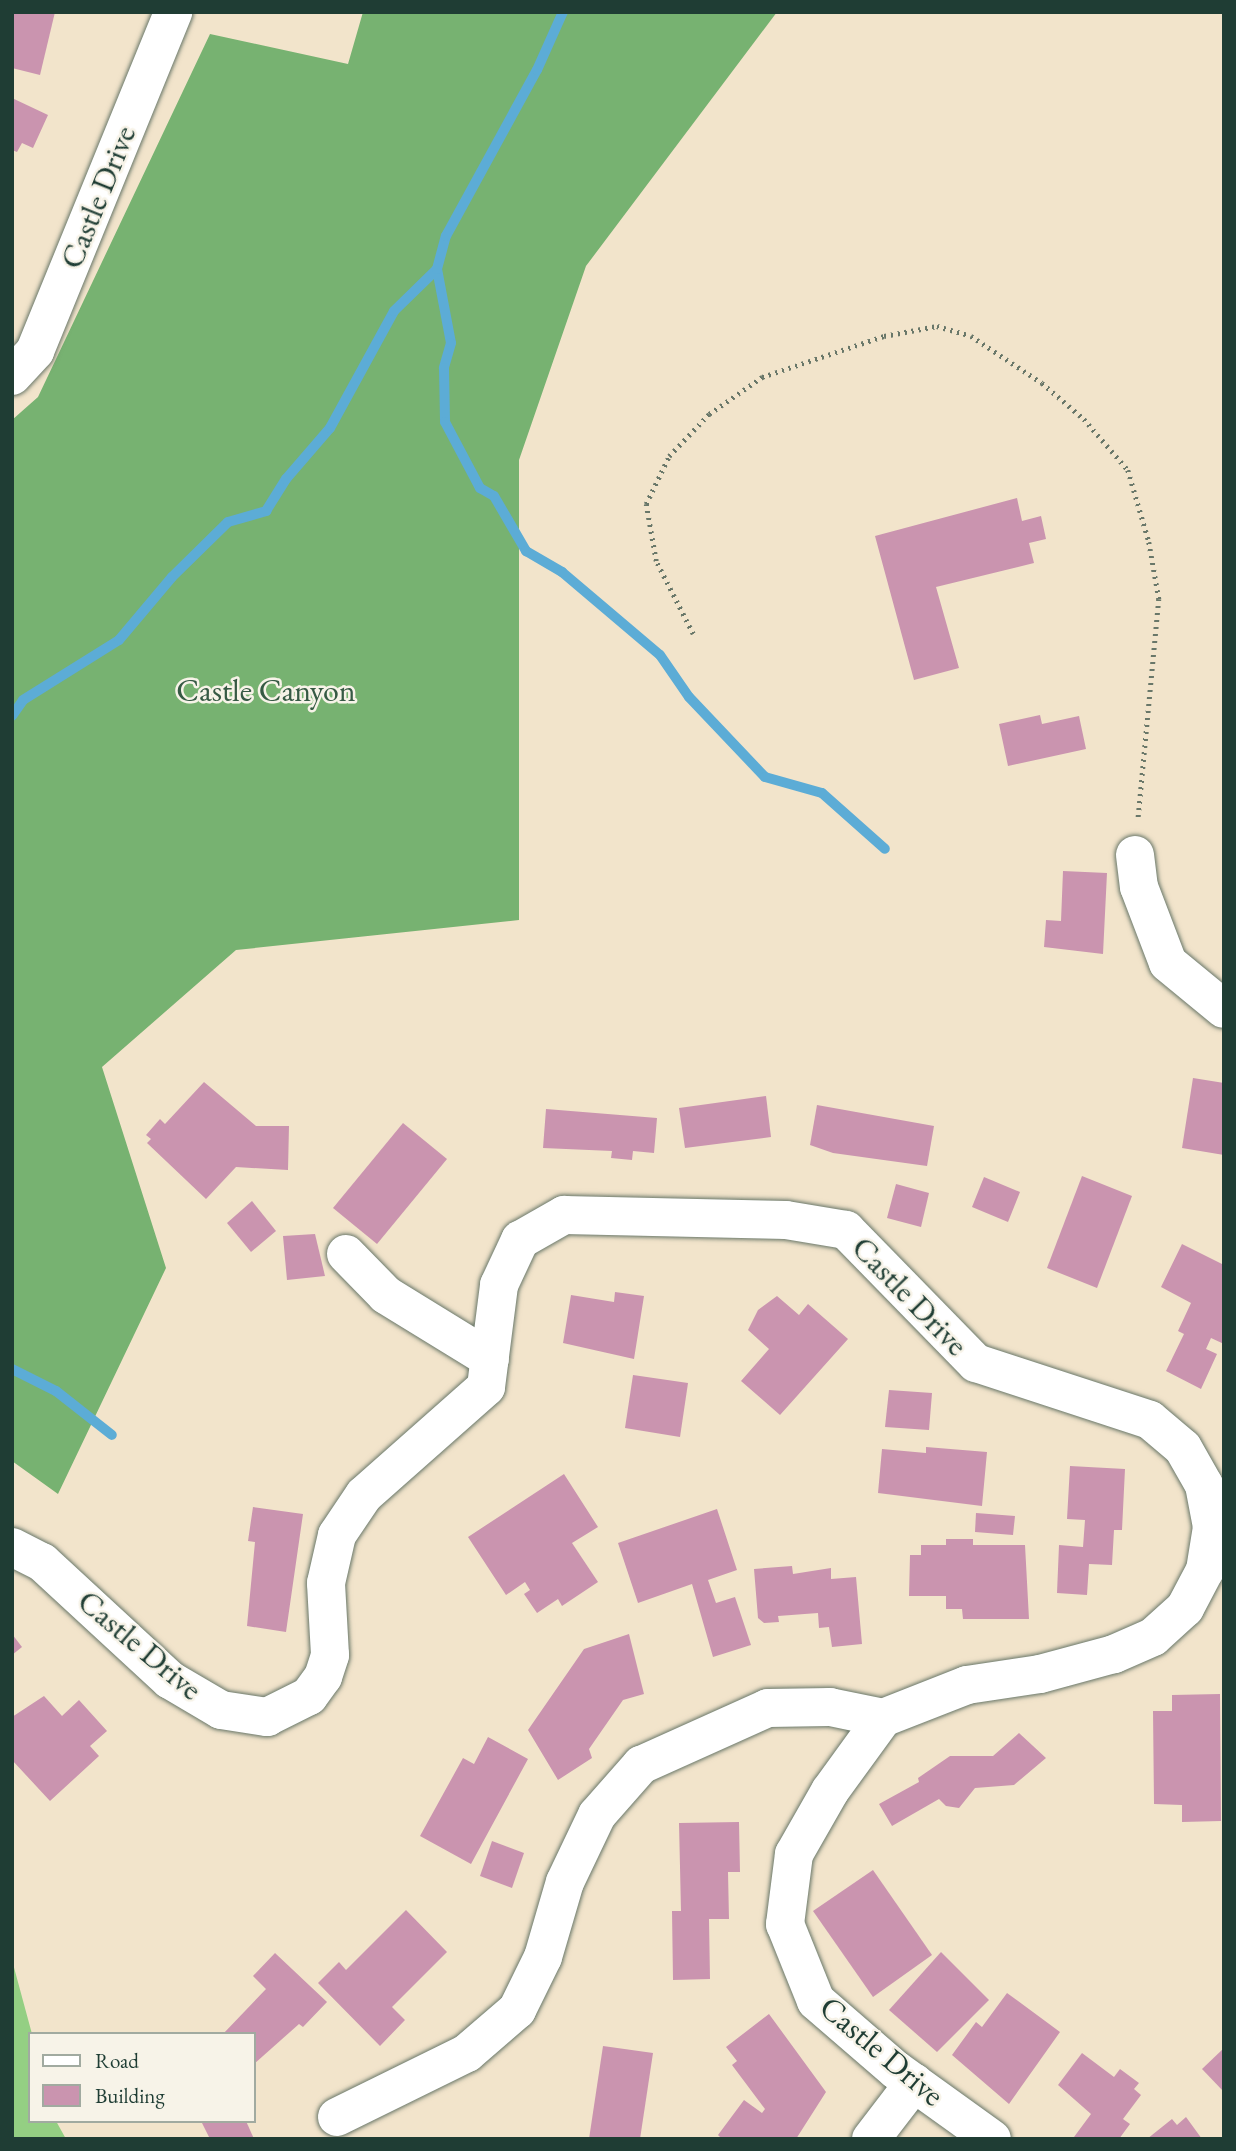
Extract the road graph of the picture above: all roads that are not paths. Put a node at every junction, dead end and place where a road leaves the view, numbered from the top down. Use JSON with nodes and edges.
{"nodes":[{"id":1,"x":173,"y":12,"type":"edge"},
{"id":2,"x":12,"y":376,"type":"edge"},
{"id":3,"x":1135,"y":855,"type":"road end"},
{"id":4,"x":1224,"y":1009,"type":"edge"},
{"id":5,"x":346,"y":1254,"type":"dead end"},
{"id":6,"x":490,"y":1359,"type":"junction"},
{"id":7,"x":1218,"y":1526,"type":"edge"},
{"id":8,"x":12,"y":1546,"type":"edge"},
{"id":9,"x":1215,"y":1575,"type":"edge"},
{"id":10,"x":883,"y":1718,"type":"junction"},
{"id":11,"x":915,"y":2083,"type":"junction"},
{"id":12,"x":337,"y":2116,"type":"dead end"},
{"id":13,"x":872,"y":2139,"type":"edge"},
{"id":14,"x":992,"y":2139,"type":"edge"}],
"edges":[{"from":1,"to":2,"type":"street","name":"Castle Drive"},
{"from":3,"to":4,"type":"street"},
{"from":5,"to":6,"type":"street"},
{"from":6,"to":7,"type":"street","name":"Castle Drive"},
{"from":6,"to":8,"type":"street","name":"Castle Drive"},
{"from":7,"to":9,"type":"street","name":"Castle Drive"},
{"from":9,"to":10,"type":"street","name":"Castle Drive"},
{"from":10,"to":11,"type":"street","name":"Castle Drive"},
{"from":10,"to":12,"type":"street"},
{"from":11,"to":13,"type":"street"},
{"from":11,"to":14,"type":"street","name":"Castle Drive"}]}
